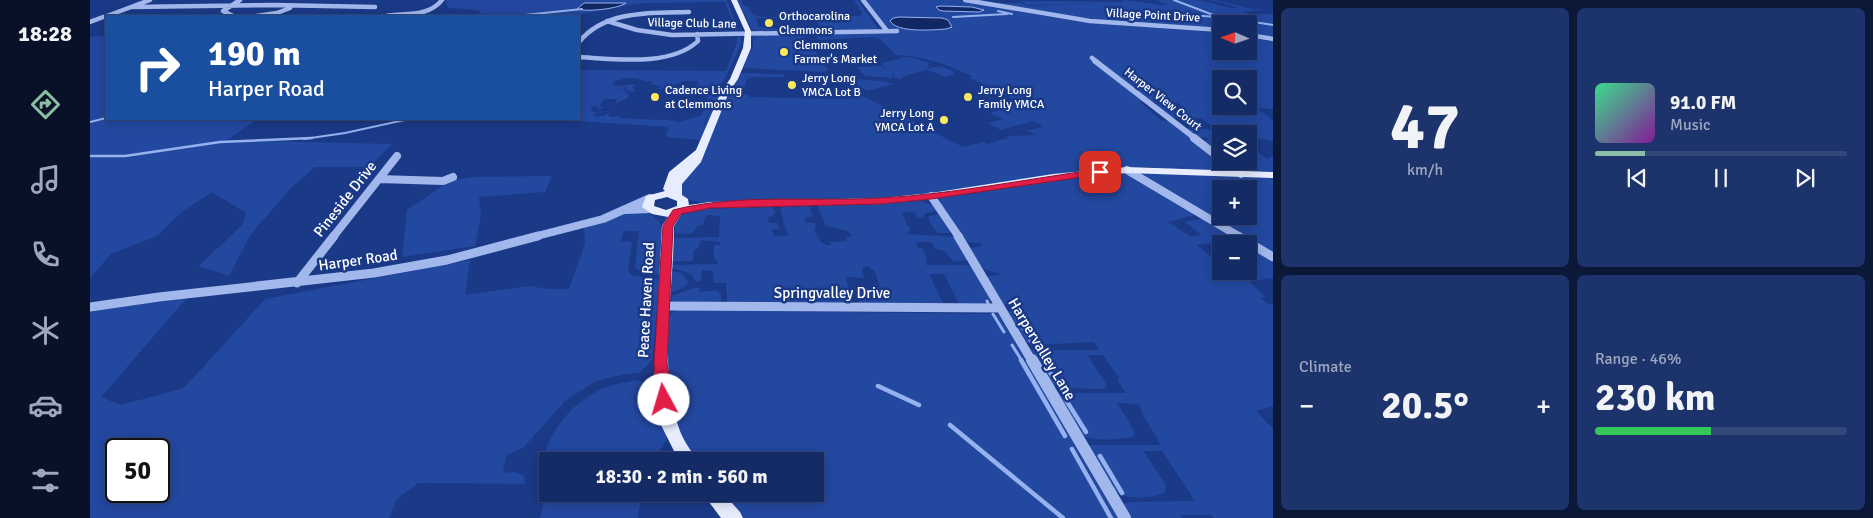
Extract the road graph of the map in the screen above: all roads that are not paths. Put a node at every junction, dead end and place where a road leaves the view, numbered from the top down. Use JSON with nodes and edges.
{"nodes":[{"id":1,"x":150,"y":0,"type":"edge"},
{"id":2,"x":181,"y":0,"type":"edge"},
{"id":3,"x":209,"y":0,"type":"edge"},
{"id":4,"x":240,"y":0,"type":"edge"},
{"id":5,"x":306,"y":0,"type":"edge"},
{"id":6,"x":338,"y":0,"type":"edge"},
{"id":7,"x":364,"y":0,"type":"edge"},
{"id":8,"x":442,"y":0,"type":"edge"},
{"id":9,"x":729,"y":0,"type":"edge"},
{"id":10,"x":734,"y":0,"type":"edge"},
{"id":11,"x":863,"y":0,"type":"edge"},
{"id":12,"x":965,"y":0,"type":"edge"},
{"id":13,"x":295,"y":6,"type":"junction"},
{"id":14,"x":327,"y":6,"type":"junction"},
{"id":15,"x":132,"y":7,"type":"junction"},
{"id":16,"x":161,"y":7,"type":"junction"},
{"id":17,"x":197,"y":7,"type":"junction"},
{"id":18,"x":229,"y":7,"type":"junction"},
{"id":19,"x":353,"y":7,"type":"junction"},
{"id":20,"x":375,"y":7,"type":"dead end"},
{"id":21,"x":689,"y":12,"type":"dead end"},
{"id":22,"x":109,"y":15,"type":"edge"},
{"id":23,"x":228,"y":15,"type":"edge"},
{"id":24,"x":263,"y":15,"type":"edge"},
{"id":25,"x":393,"y":15,"type":"edge"},
{"id":26,"x":105,"y":16,"type":"edge"},
{"id":27,"x":607,"y":21,"type":"junction"},
{"id":28,"x":90,"y":22,"type":"edge"},
{"id":29,"x":1212,"y":29,"type":"edge"},
{"id":30,"x":886,"y":31,"type":"junction"},
{"id":31,"x":897,"y":31,"type":"dead end"},
{"id":32,"x":697,"y":34,"type":"junction"},
{"id":33,"x":745,"y":34,"type":"junction"},
{"id":34,"x":1258,"y":36,"type":"edge"},
{"id":35,"x":1273,"y":39,"type":"edge"},
{"id":36,"x":580,"y":41,"type":"edge"},
{"id":37,"x":580,"y":57,"type":"edge"},
{"id":38,"x":1092,"y":58,"type":"dead end"},
{"id":39,"x":702,"y":147,"type":"junction"},
{"id":40,"x":1212,"y":151,"type":"edge"},
{"id":41,"x":397,"y":156,"type":"dead end"},
{"id":42,"x":1127,"y":170,"type":"junction"},
{"id":43,"x":1236,"y":170,"type":"edge"},
{"id":44,"x":1241,"y":174,"type":"junction"},
{"id":45,"x":1273,"y":175,"type":"edge"},
{"id":46,"x":453,"y":177,"type":"dead end"},
{"id":47,"x":380,"y":179,"type":"junction"},
{"id":48,"x":931,"y":196,"type":"junction"},
{"id":49,"x":654,"y":204,"type":"junction"},
{"id":50,"x":680,"y":205,"type":"junction"},
{"id":51,"x":668,"y":226,"type":"junction"},
{"id":52,"x":1273,"y":257,"type":"edge"},
{"id":53,"x":297,"y":283,"type":"junction"},
{"id":54,"x":663,"y":306,"type":"junction"},
{"id":55,"x":90,"y":307,"type":"edge"},
{"id":56,"x":1000,"y":308,"type":"junction"},
{"id":57,"x":683,"y":452,"type":"edge"},
{"id":58,"x":719,"y":502,"type":"edge"},
{"id":59,"x":733,"y":518,"type":"edge"},
{"id":60,"x":1125,"y":518,"type":"edge"}],
"edges":[{"from":1,"to":15,"type":"street"},
{"from":2,"to":16,"type":"street"},
{"from":3,"to":17,"type":"street"},
{"from":4,"to":18,"type":"street"},
{"from":5,"to":13,"type":"street"},
{"from":6,"to":14,"type":"street"},
{"from":7,"to":19,"type":"street"},
{"from":8,"to":25,"type":"street"},
{"from":9,"to":33,"type":"main road"},
{"from":10,"to":33,"type":"main road"},
{"from":11,"to":30,"type":"street"},
{"from":12,"to":29,"type":"street","name":"Village Point Drive"},
{"from":13,"to":14,"type":"street"},
{"from":13,"to":18,"type":"street"},
{"from":13,"to":24,"type":"street"},
{"from":14,"to":19,"type":"street"},
{"from":15,"to":16,"type":"street"},
{"from":15,"to":22,"type":"street"},
{"from":16,"to":17,"type":"street"},
{"from":17,"to":18,"type":"street"},
{"from":18,"to":23,"type":"street"},
{"from":19,"to":20,"type":"street"},
{"from":21,"to":27,"type":"street"},
{"from":26,"to":28,"type":"street"},
{"from":27,"to":32,"type":"street","name":"Village Club Lane"},
{"from":27,"to":36,"type":"street"},
{"from":30,"to":31,"type":"street","name":"Village Club Lane"},
{"from":30,"to":33,"type":"street","name":"Village Club Lane"},
{"from":32,"to":33,"type":"street","name":"Village Club Lane"},
{"from":32,"to":37,"type":"street"},
{"from":33,"to":39,"type":"main road","name":"Peace Haven Road"},
{"from":34,"to":35,"type":"street"},
{"from":38,"to":40,"type":"street","name":"Harper View Court"},
{"from":39,"to":49,"type":"main road"},
{"from":39,"to":50,"type":"main road","name":"Peace Haven Road"},
{"from":41,"to":47,"type":"street","name":"Pineside Drive"},
{"from":42,"to":44,"type":"main road"},
{"from":42,"to":48,"type":"main road"},
{"from":42,"to":52,"type":"street"},
{"from":43,"to":44,"type":"street"},
{"from":44,"to":45,"type":"main road"},
{"from":46,"to":47,"type":"street"},
{"from":47,"to":53,"type":"street","name":"Pineside Drive"},
{"from":48,"to":50,"type":"main road"},
{"from":48,"to":56,"type":"street","name":"Harpervalley Lane"},
{"from":49,"to":50,"type":"main road"},
{"from":49,"to":50,"type":"main road"},
{"from":49,"to":51,"type":"main road","name":"Peace Haven Road"},
{"from":49,"to":53,"type":"street","name":"Harper Road"},
{"from":50,"to":51,"type":"main road","name":"Peace Haven Road"},
{"from":51,"to":54,"type":"main road","name":"Peace Haven Road"},
{"from":53,"to":55,"type":"street","name":"Harper Road"},
{"from":54,"to":56,"type":"street","name":"Springvalley Drive"},
{"from":54,"to":57,"type":"main road","name":"Peace Haven Road"},
{"from":56,"to":60,"type":"street","name":"Harpervalley Lane"},
{"from":58,"to":59,"type":"main road"}]}
